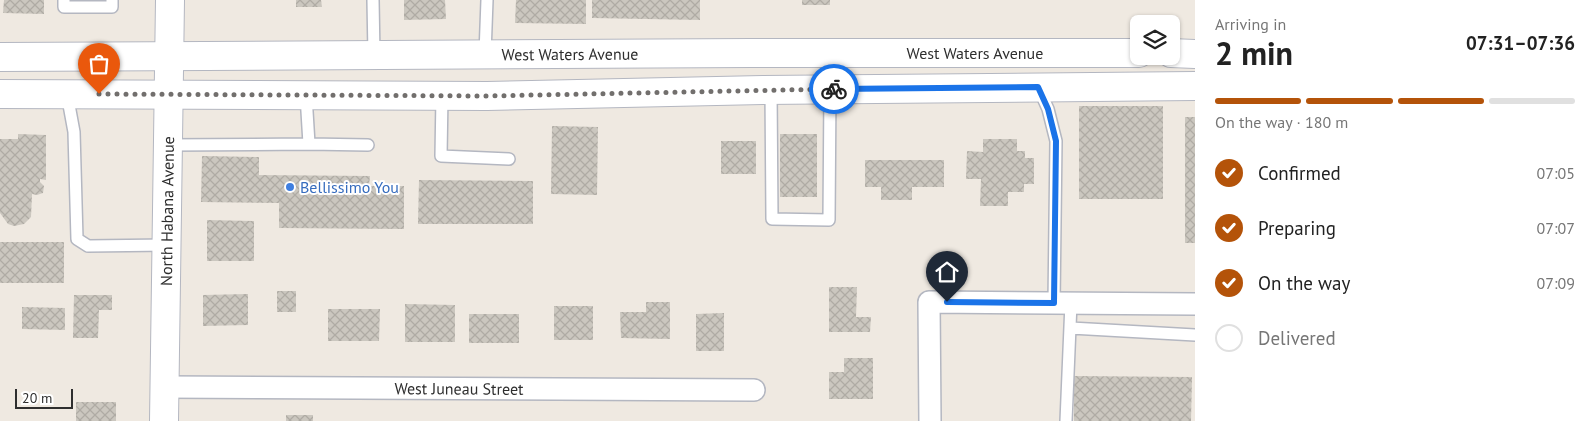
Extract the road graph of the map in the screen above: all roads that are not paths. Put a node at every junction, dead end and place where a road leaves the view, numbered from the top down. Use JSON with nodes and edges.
{"nodes":[{"id":1,"x":64,"y":0,"type":"edge"},
{"id":2,"x":112,"y":0,"type":"edge"},
{"id":3,"x":170,"y":0,"type":"edge"},
{"id":4,"x":373,"y":0,"type":"edge"},
{"id":5,"x":487,"y":0,"type":"edge"},
{"id":6,"x":752,"y":52,"type":"junction"},
{"id":7,"x":1039,"y":52,"type":"junction"},
{"id":8,"x":1130,"y":53,"type":"edge"},
{"id":9,"x":485,"y":54,"type":"junction"},
{"id":10,"x":1180,"y":54,"type":"edge"},
{"id":11,"x":1195,"y":54,"type":"edge"},
{"id":12,"x":374,"y":55,"type":"junction"},
{"id":13,"x":0,"y":57,"type":"edge"},
{"id":14,"x":170,"y":57,"type":"junction"},
{"id":15,"x":1195,"y":86,"type":"edge"},
{"id":16,"x":1038,"y":87,"type":"junction"},
{"id":17,"x":830,"y":89,"type":"junction"},
{"id":18,"x":761,"y":90,"type":"junction"},
{"id":19,"x":0,"y":94,"type":"edge"},
{"id":20,"x":67,"y":94,"type":"junction"},
{"id":21,"x":170,"y":94,"type":"junction"},
{"id":22,"x":306,"y":95,"type":"junction"},
{"id":23,"x":442,"y":96,"type":"junction"},
{"id":24,"x":483,"y":96,"type":"junction"},
{"id":25,"x":168,"y":144,"type":"junction"},
{"id":26,"x":309,"y":144,"type":"junction"},
{"id":27,"x":368,"y":145,"type":"dead end"},
{"id":28,"x":509,"y":159,"type":"dead end"},
{"id":29,"x":167,"y":245,"type":"junction"},
{"id":30,"x":1063,"y":303,"type":"junction"},
{"id":31,"x":1195,"y":304,"type":"edge"},
{"id":32,"x":1071,"y":328,"type":"junction"},
{"id":33,"x":1195,"y":335,"type":"edge"},
{"id":34,"x":165,"y":387,"type":"junction"},
{"id":35,"x":754,"y":390,"type":"dead end"},
{"id":36,"x":164,"y":421,"type":"edge"},
{"id":37,"x":930,"y":421,"type":"edge"},
{"id":38,"x":1066,"y":421,"type":"edge"}],
"edges":[{"from":1,"to":2,"type":"lane"},
{"from":3,"to":14,"type":"main road","name":"North Habana Avenue"},
{"from":4,"to":12,"type":"lane"},
{"from":5,"to":9,"type":"lane"},
{"from":6,"to":7,"type":"main road","name":"West Waters Avenue"},
{"from":6,"to":9,"type":"main road","name":"West Waters Avenue"},
{"from":6,"to":18,"type":"main road"},
{"from":7,"to":8,"type":"main road","name":"West Waters Avenue"},
{"from":7,"to":16,"type":"main road"},
{"from":9,"to":12,"type":"main road","name":"West Waters Avenue"},
{"from":9,"to":24,"type":"main road"},
{"from":10,"to":11,"type":"main road"},
{"from":12,"to":14,"type":"main road","name":"West Waters Avenue"},
{"from":13,"to":14,"type":"main road","name":"West Waters Avenue"},
{"from":14,"to":21,"type":"main road","name":"North Habana Avenue"},
{"from":15,"to":16,"type":"main road"},
{"from":16,"to":17,"type":"main road"},
{"from":16,"to":30,"type":"lane"},
{"from":17,"to":18,"type":"main road"},
{"from":17,"to":18,"type":"lane"},
{"from":18,"to":24,"type":"main road"},
{"from":19,"to":20,"type":"main road"},
{"from":20,"to":21,"type":"main road"},
{"from":20,"to":29,"type":"lane"},
{"from":21,"to":22,"type":"main road"},
{"from":21,"to":25,"type":"main road","name":"North Habana Avenue"},
{"from":22,"to":23,"type":"main road"},
{"from":22,"to":26,"type":"lane"},
{"from":23,"to":24,"type":"main road"},
{"from":23,"to":28,"type":"lane"},
{"from":25,"to":26,"type":"lane"},
{"from":25,"to":29,"type":"main road","name":"North Habana Avenue"},
{"from":26,"to":27,"type":"lane"},
{"from":29,"to":34,"type":"main road","name":"North Habana Avenue"},
{"from":30,"to":31,"type":"street"},
{"from":30,"to":32,"type":"lane"},
{"from":30,"to":37,"type":"street"},
{"from":32,"to":33,"type":"lane"},
{"from":32,"to":38,"type":"lane"},
{"from":34,"to":35,"type":"street","name":"West Juneau Street"},
{"from":34,"to":36,"type":"main road","name":"North Habana Avenue"}]}
